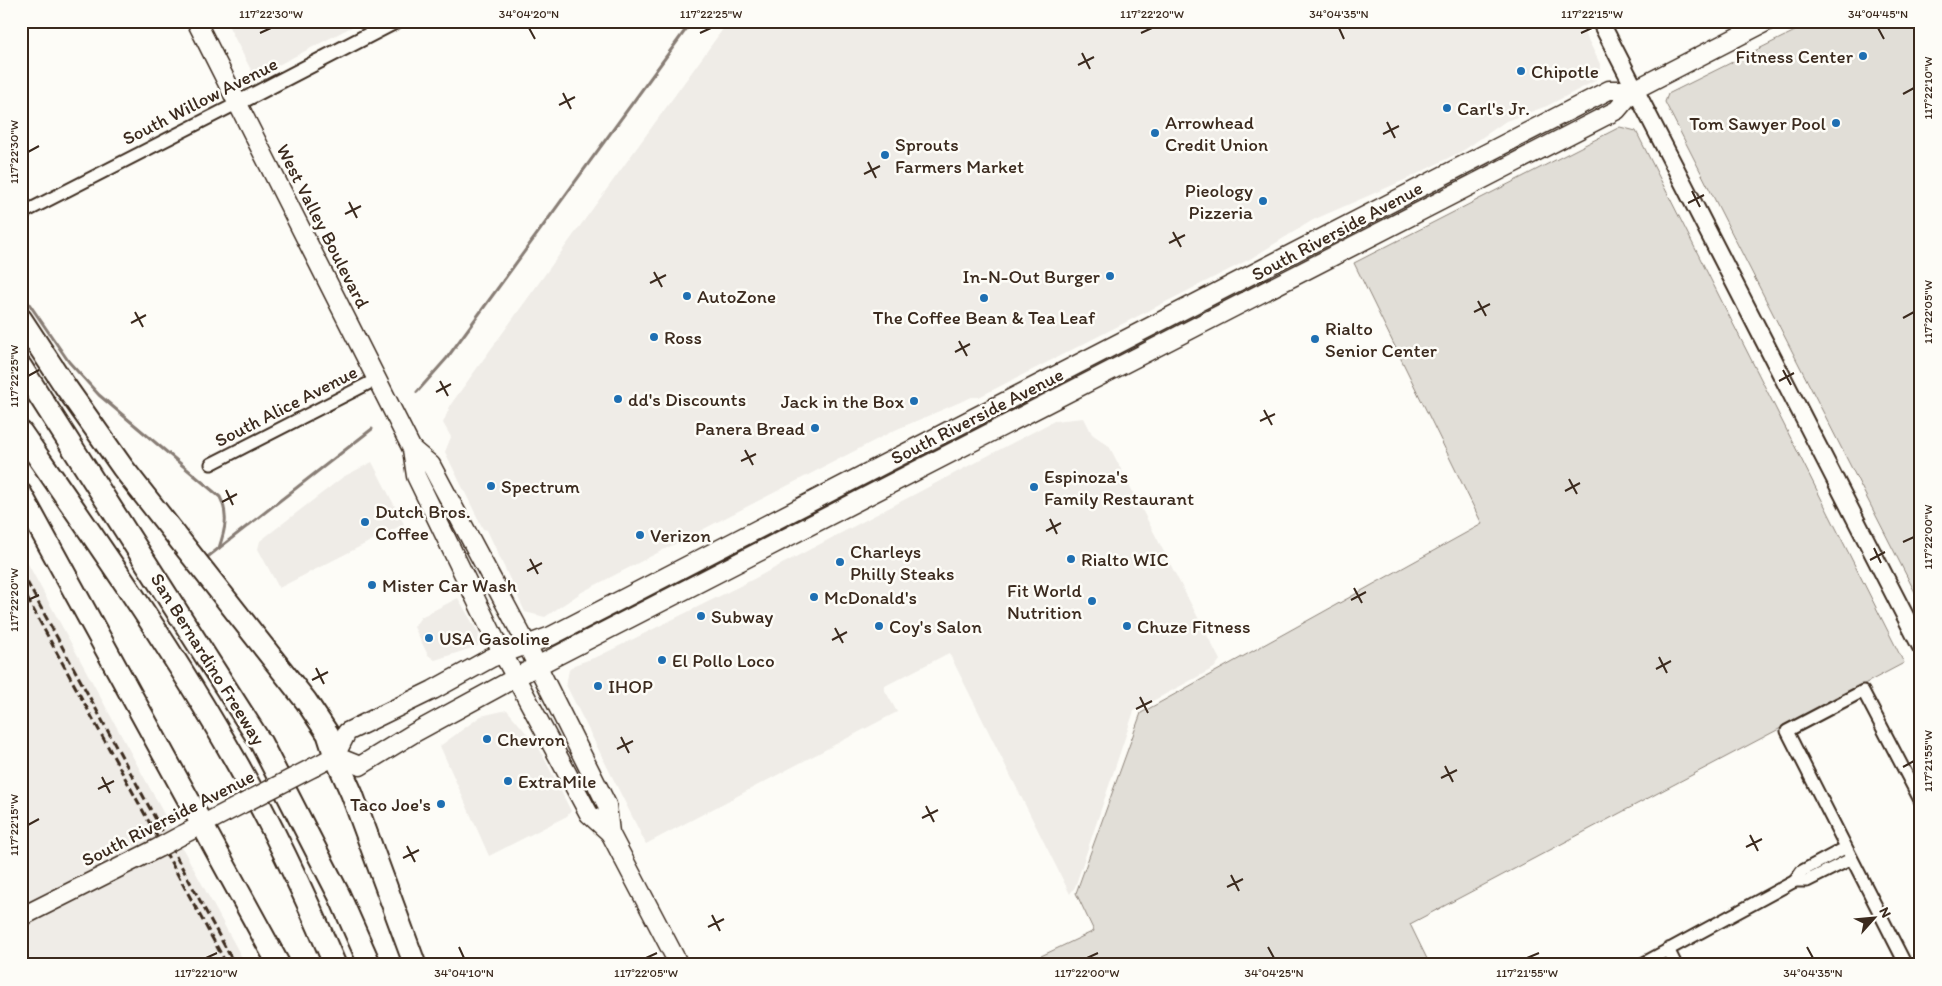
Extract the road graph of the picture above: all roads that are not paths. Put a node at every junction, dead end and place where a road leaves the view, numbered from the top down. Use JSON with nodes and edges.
{"nodes":[{"id":1,"x":196,"y":21,"type":"edge"},
{"id":2,"x":396,"y":21,"type":"edge"},
{"id":3,"x":1600,"y":21,"type":"edge"},
{"id":4,"x":1768,"y":21,"type":"edge"},
{"id":5,"x":1634,"y":90,"type":"junction"},
{"id":6,"x":238,"y":104,"type":"junction"},
{"id":7,"x":21,"y":214,"type":"edge"},
{"id":8,"x":21,"y":319,"type":"edge"},
{"id":9,"x":1084,"y":360,"type":"junction"},
{"id":10,"x":21,"y":367,"type":"edge"},
{"id":11,"x":377,"y":379,"type":"junction"},
{"id":12,"x":1032,"y":412,"type":"junction"},
{"id":13,"x":21,"y":432,"type":"edge"},
{"id":14,"x":412,"y":449,"type":"junction"},
{"id":15,"x":211,"y":464,"type":"dead end"},
{"id":16,"x":21,"y":494,"type":"edge"},
{"id":17,"x":1921,"y":647,"type":"edge"},
{"id":18,"x":532,"y":656,"type":"junction"},
{"id":19,"x":510,"y":667,"type":"junction"},
{"id":20,"x":335,"y":756,"type":"junction"},
{"id":21,"x":1921,"y":802,"type":"edge"},
{"id":22,"x":212,"y":820,"type":"junction"},
{"id":23,"x":610,"y":832,"type":"junction"},
{"id":24,"x":1845,"y":848,"type":"junction"},
{"id":25,"x":1851,"y":859,"type":"junction"},
{"id":26,"x":1795,"y":881,"type":"junction"},
{"id":27,"x":21,"y":917,"type":"edge"},
{"id":28,"x":1668,"y":949,"type":"junction"},
{"id":29,"x":279,"y":965,"type":"edge"},
{"id":30,"x":335,"y":965,"type":"edge"},
{"id":31,"x":370,"y":965,"type":"edge"},
{"id":32,"x":415,"y":965,"type":"edge"},
{"id":33,"x":678,"y":965,"type":"edge"},
{"id":34,"x":1640,"y":965,"type":"edge"},
{"id":35,"x":1676,"y":965,"type":"edge"},
{"id":36,"x":1906,"y":965,"type":"edge"}],
"edges":[{"from":1,"to":6,"type":"main road","name":"West Valley Boulevard"},
{"from":2,"to":6,"type":"street","name":"South Willow Avenue"},
{"from":3,"to":5,"type":"main road"},
{"from":4,"to":5,"type":"main road","name":"South Riverside Avenue"},
{"from":5,"to":9,"type":"main road","name":"South Riverside Avenue"},
{"from":5,"to":12,"type":"main road","name":"South Riverside Avenue"},
{"from":5,"to":17,"type":"main road"},
{"from":6,"to":7,"type":"street","name":"South Willow Avenue"},
{"from":6,"to":11,"type":"main road","name":"West Valley Boulevard"},
{"from":8,"to":20,"type":"highway"},
{"from":9,"to":12,"type":"main road"},
{"from":9,"to":18,"type":"main road","name":"South Riverside Avenue"},
{"from":10,"to":31,"type":"highway","name":"San Bernardino Freeway"},
{"from":11,"to":14,"type":"main road","name":"West Valley Boulevard"},
{"from":11,"to":15,"type":"street","name":"South Alice Avenue"},
{"from":12,"to":18,"type":"main road","name":"South Riverside Avenue"},
{"from":13,"to":30,"type":"highway","name":"San Bernardino Freeway"},
{"from":14,"to":18,"type":"main road","name":"West Valley Boulevard"},
{"from":14,"to":19,"type":"main road","name":"West Valley Boulevard"},
{"from":16,"to":22,"type":"highway"},
{"from":18,"to":19,"type":"main road","name":"South Riverside Avenue"},
{"from":18,"to":19,"type":"main road","name":"South Riverside Avenue"},
{"from":18,"to":23,"type":"main road","name":"West Valley Boulevard"},
{"from":19,"to":20,"type":"main road","name":"South Riverside Avenue"},
{"from":19,"to":20,"type":"main road","name":"South Riverside Avenue"},
{"from":19,"to":23,"type":"main road","name":"West Valley Boulevard"},
{"from":20,"to":22,"type":"main road","name":"South Riverside Avenue","bridge":true},
{"from":20,"to":32,"type":"highway"},
{"from":21,"to":24,"type":"street"},
{"from":22,"to":27,"type":"main road","name":"South Riverside Avenue","bridge":true},
{"from":22,"to":29,"type":"highway"},
{"from":23,"to":33,"type":"main road"},
{"from":24,"to":25,"type":"street"},
{"from":24,"to":26,"type":"street"},
{"from":25,"to":26,"type":"street"},
{"from":25,"to":36,"type":"street"},
{"from":26,"to":28,"type":"street"},
{"from":28,"to":34,"type":"street"},
{"from":28,"to":35,"type":"street"}]}
